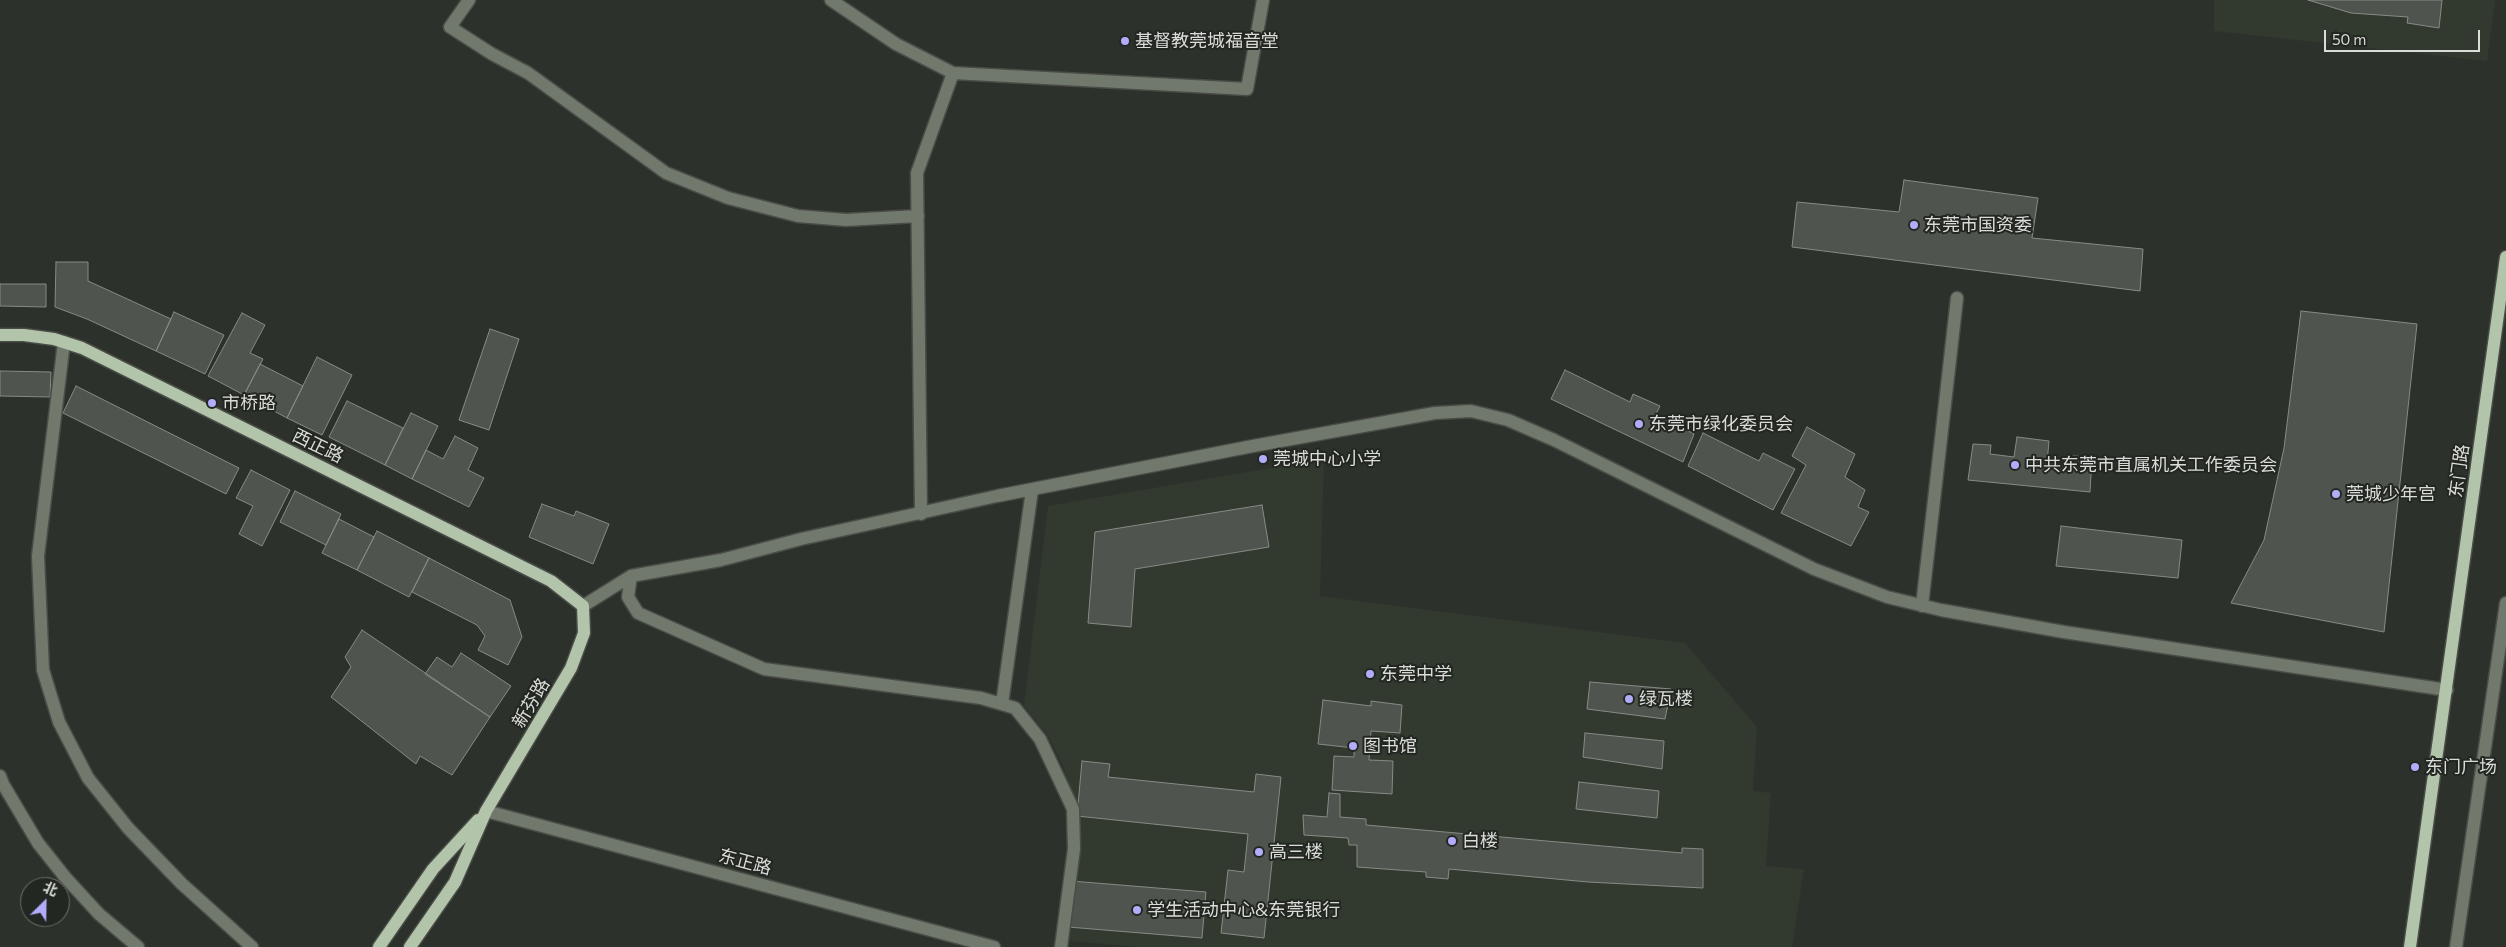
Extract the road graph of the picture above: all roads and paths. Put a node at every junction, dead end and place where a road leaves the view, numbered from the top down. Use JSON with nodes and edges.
{"nodes":[{"id":1,"x":469,"y":0,"type":"edge"},
{"id":2,"x":830,"y":0,"type":"edge"},
{"id":3,"x":1264,"y":0,"type":"edge"},
{"id":4,"x":953,"y":73,"type":"junction"},
{"id":5,"x":918,"y":216,"type":"junction"},
{"id":6,"x":2506,"y":257,"type":"edge"},
{"id":7,"x":1957,"y":298,"type":"dead end"},
{"id":8,"x":0,"y":335,"type":"edge"},
{"id":9,"x":64,"y":342,"type":"junction"},
{"id":10,"x":1032,"y":490,"type":"junction"},
{"id":11,"x":921,"y":514,"type":"junction"},
{"id":12,"x":631,"y":576,"type":"junction"},
{"id":13,"x":2506,"y":603,"type":"edge"},
{"id":14,"x":583,"y":606,"type":"junction"},
{"id":15,"x":1922,"y":606,"type":"junction"},
{"id":16,"x":2447,"y":690,"type":"junction"},
{"id":17,"x":1002,"y":704,"type":"junction"},
{"id":18,"x":0,"y":776,"type":"edge"},
{"id":19,"x":486,"y":811,"type":"junction"},
{"id":20,"x":2410,"y":945,"type":"edge"},
{"id":21,"x":138,"y":947,"type":"edge"},
{"id":22,"x":252,"y":947,"type":"edge"},
{"id":23,"x":379,"y":947,"type":"edge"},
{"id":24,"x":410,"y":947,"type":"edge"},
{"id":25,"x":994,"y":947,"type":"edge"},
{"id":26,"x":1062,"y":947,"type":"edge"},
{"id":27,"x":2456,"y":947,"type":"edge"}],
"edges":[{"from":1,"to":5,"type":"street"},
{"from":2,"to":4,"type":"street"},
{"from":3,"to":4,"type":"street"},
{"from":4,"to":5,"type":"street"},
{"from":5,"to":11,"type":"street"},
{"from":6,"to":16,"type":"main road","name":"东门路"},
{"from":7,"to":15,"type":"street"},
{"from":8,"to":9,"type":"main road","name":"西正路"},
{"from":9,"to":14,"type":"main road","name":"西正路"},
{"from":9,"to":22,"type":"street"},
{"from":10,"to":11,"type":"street"},
{"from":10,"to":15,"type":"street"},
{"from":10,"to":17,"type":"street"},
{"from":11,"to":12,"type":"street"},
{"from":12,"to":14,"type":"street"},
{"from":12,"to":17,"type":"street"},
{"from":13,"to":27,"type":"street"},
{"from":14,"to":19,"type":"main road","name":"新芬路"},
{"from":15,"to":16,"type":"street"},
{"from":16,"to":20,"type":"main road","name":"东门路"},
{"from":17,"to":26,"type":"street"},
{"from":18,"to":21,"type":"street"},
{"from":19,"to":23,"type":"main road","name":"新芬路"},
{"from":19,"to":24,"type":"main road","name":"新芬路"},
{"from":19,"to":25,"type":"street","name":"东正路"}]}
